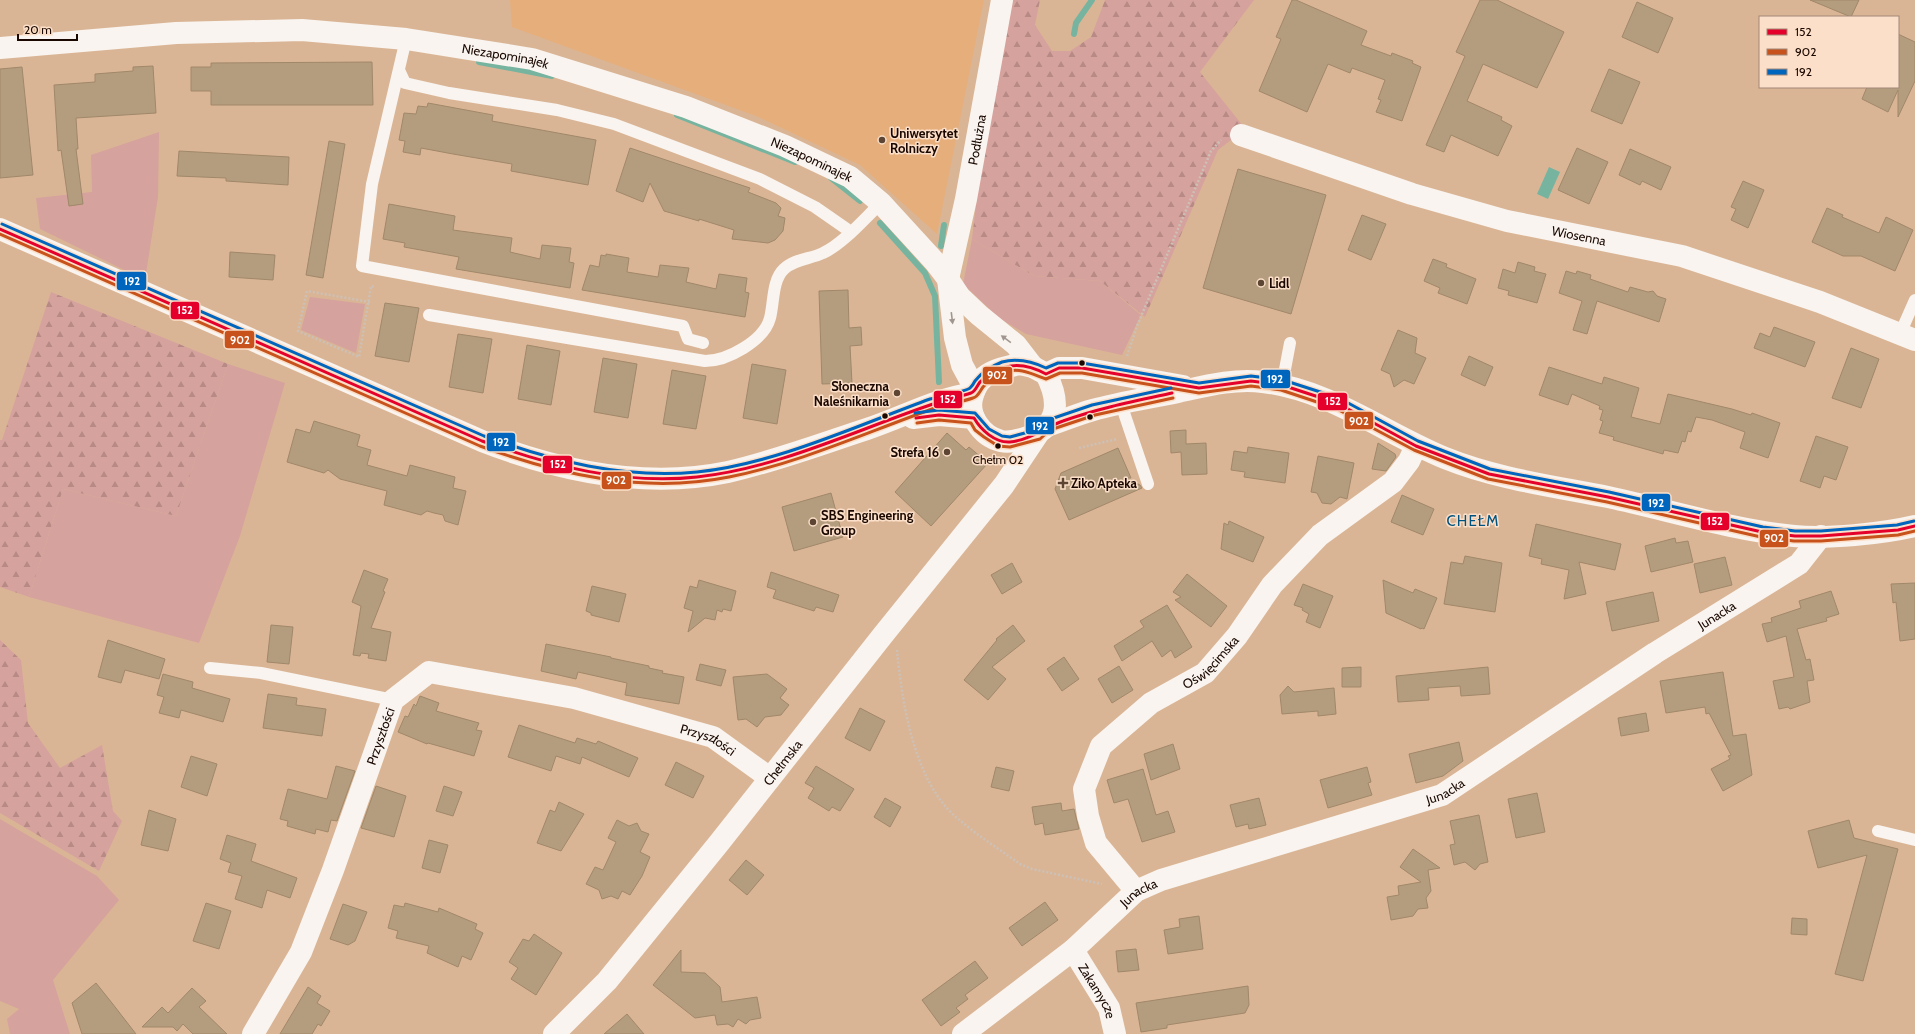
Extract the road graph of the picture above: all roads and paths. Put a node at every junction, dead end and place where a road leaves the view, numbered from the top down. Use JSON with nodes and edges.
{"nodes":[{"id":1,"x":1002,"y":0,"type":"edge"},
{"id":2,"x":406,"y":39,"type":"junction"},
{"id":3,"x":0,"y":48,"type":"edge"},
{"id":4,"x":399,"y":70,"type":"junction"},
{"id":5,"x":1241,"y":135,"type":"joint"},
{"id":6,"x":881,"y":203,"type":"junction"},
{"id":7,"x":0,"y":229,"type":"edge"},
{"id":8,"x":851,"y":232,"type":"junction"},
{"id":9,"x":948,"y":279,"type":"junction"},
{"id":10,"x":379,"y":287,"type":"dead end"},
{"id":11,"x":1915,"y":300,"type":"edge"},
{"id":12,"x":370,"y":302,"type":"junction"},
{"id":13,"x":430,"y":315,"type":"dead end"},
{"id":14,"x":1907,"y":337,"type":"edge"},
{"id":15,"x":703,"y":343,"type":"dead end"},
{"id":16,"x":1290,"y":343,"type":"dead end"},
{"id":17,"x":1126,"y":359,"type":"dead end"},
{"id":18,"x":1039,"y":370,"type":"junction"},
{"id":19,"x":1282,"y":386,"type":"junction"},
{"id":20,"x":1198,"y":388,"type":"junction"},
{"id":21,"x":974,"y":391,"type":"junction"},
{"id":22,"x":1121,"y":404,"type":"junction"},
{"id":23,"x":974,"y":418,"type":"junction"},
{"id":24,"x":892,"y":420,"type":"junction"},
{"id":25,"x":1042,"y":430,"type":"junction"},
{"id":26,"x":1132,"y":435,"type":"junction"},
{"id":27,"x":991,"y":436,"type":"junction"},
{"id":28,"x":1416,"y":446,"type":"junction"},
{"id":29,"x":1079,"y":448,"type":"dead end"},
{"id":30,"x":1148,"y":484,"type":"dead end"},
{"id":31,"x":1004,"y":485,"type":"junction"},
{"id":32,"x":1915,"y":526,"type":"edge"},
{"id":33,"x":1821,"y":536,"type":"junction"},
{"id":34,"x":883,"y":635,"type":"junction"},
{"id":35,"x":210,"y":668,"type":"dead end"},
{"id":36,"x":393,"y":700,"type":"junction"},
{"id":37,"x":770,"y":778,"type":"junction"},
{"id":38,"x":1878,"y":832,"type":"dead end"},
{"id":39,"x":1915,"y":840,"type":"edge"},
{"id":40,"x":1069,"y":877,"type":"dead end"},
{"id":41,"x":1136,"y":891,"type":"junction"},
{"id":42,"x":1073,"y":950,"type":"junction"},
{"id":43,"x":253,"y":1034,"type":"edge"},
{"id":44,"x":554,"y":1034,"type":"edge"},
{"id":45,"x":963,"y":1034,"type":"edge"},
{"id":46,"x":1115,"y":1034,"type":"edge"}],
"edges":[{"from":1,"to":9,"type":"street","name":"Podłużna"},
{"from":2,"to":3,"type":"street","name":"Niezapominajek"},
{"from":2,"to":4,"type":"lane"},
{"from":2,"to":6,"type":"street","name":"Niezapominajek"},
{"from":4,"to":8,"type":"lane"},
{"from":4,"to":15,"type":"lane"},
{"from":5,"to":14,"type":"street","name":"Wiosenna"},
{"from":5,"to":17,"type":"path"},
{"from":6,"to":8,"type":"lane"},
{"from":6,"to":9,"type":"street","name":"Niezapominajek"},
{"from":7,"to":24,"type":"street"},
{"from":8,"to":13,"type":"lane"},
{"from":18,"to":9,"type":"street","one_way":true},
{"from":9,"to":21,"type":"street","name":"Podłużna","one_way":true},
{"from":10,"to":12,"type":"path"},
{"from":11,"to":14,"type":"lane"},
{"from":12,"to":12,"type":"path"},
{"from":16,"to":19,"type":"lane"},
{"from":18,"to":20,"type":"street"},
{"from":18,"to":21,"type":"street"},
{"from":18,"to":25,"type":"street"},
{"from":19,"to":20,"type":"street"},
{"from":19,"to":28,"type":"street"},
{"from":20,"to":22,"type":"street"},
{"from":21,"to":23,"type":"street"},
{"from":21,"to":24,"type":"street"},
{"from":22,"to":25,"type":"street"},
{"from":22,"to":26,"type":"lane"},
{"from":23,"to":24,"type":"street"},
{"from":23,"to":27,"type":"street"},
{"from":25,"to":27,"type":"street"},
{"from":25,"to":31,"type":"street","name":"Chełmska"},
{"from":26,"to":29,"type":"path"},
{"from":26,"to":30,"type":"lane"},
{"from":27,"to":31,"type":"street"},
{"from":28,"to":33,"type":"street"},
{"from":28,"to":41,"type":"street","name":"Oświęcimska"},
{"from":31,"to":34,"type":"street","name":"Chełmska"},
{"from":32,"to":33,"type":"street"},
{"from":33,"to":41,"type":"street","name":"Junacka"},
{"from":34,"to":37,"type":"street","name":"Chełmska"},
{"from":34,"to":40,"type":"path"},
{"from":35,"to":36,"type":"lane"},
{"from":36,"to":37,"type":"street","name":"Przyszłości"},
{"from":36,"to":43,"type":"street","name":"Przyszłości"},
{"from":37,"to":44,"type":"street","name":"Chełmska"},
{"from":38,"to":39,"type":"lane"},
{"from":41,"to":42,"type":"street","name":"Junacka"},
{"from":42,"to":45,"type":"street","name":"Junacka"},
{"from":42,"to":46,"type":"street","name":"Zakamycze"}]}
